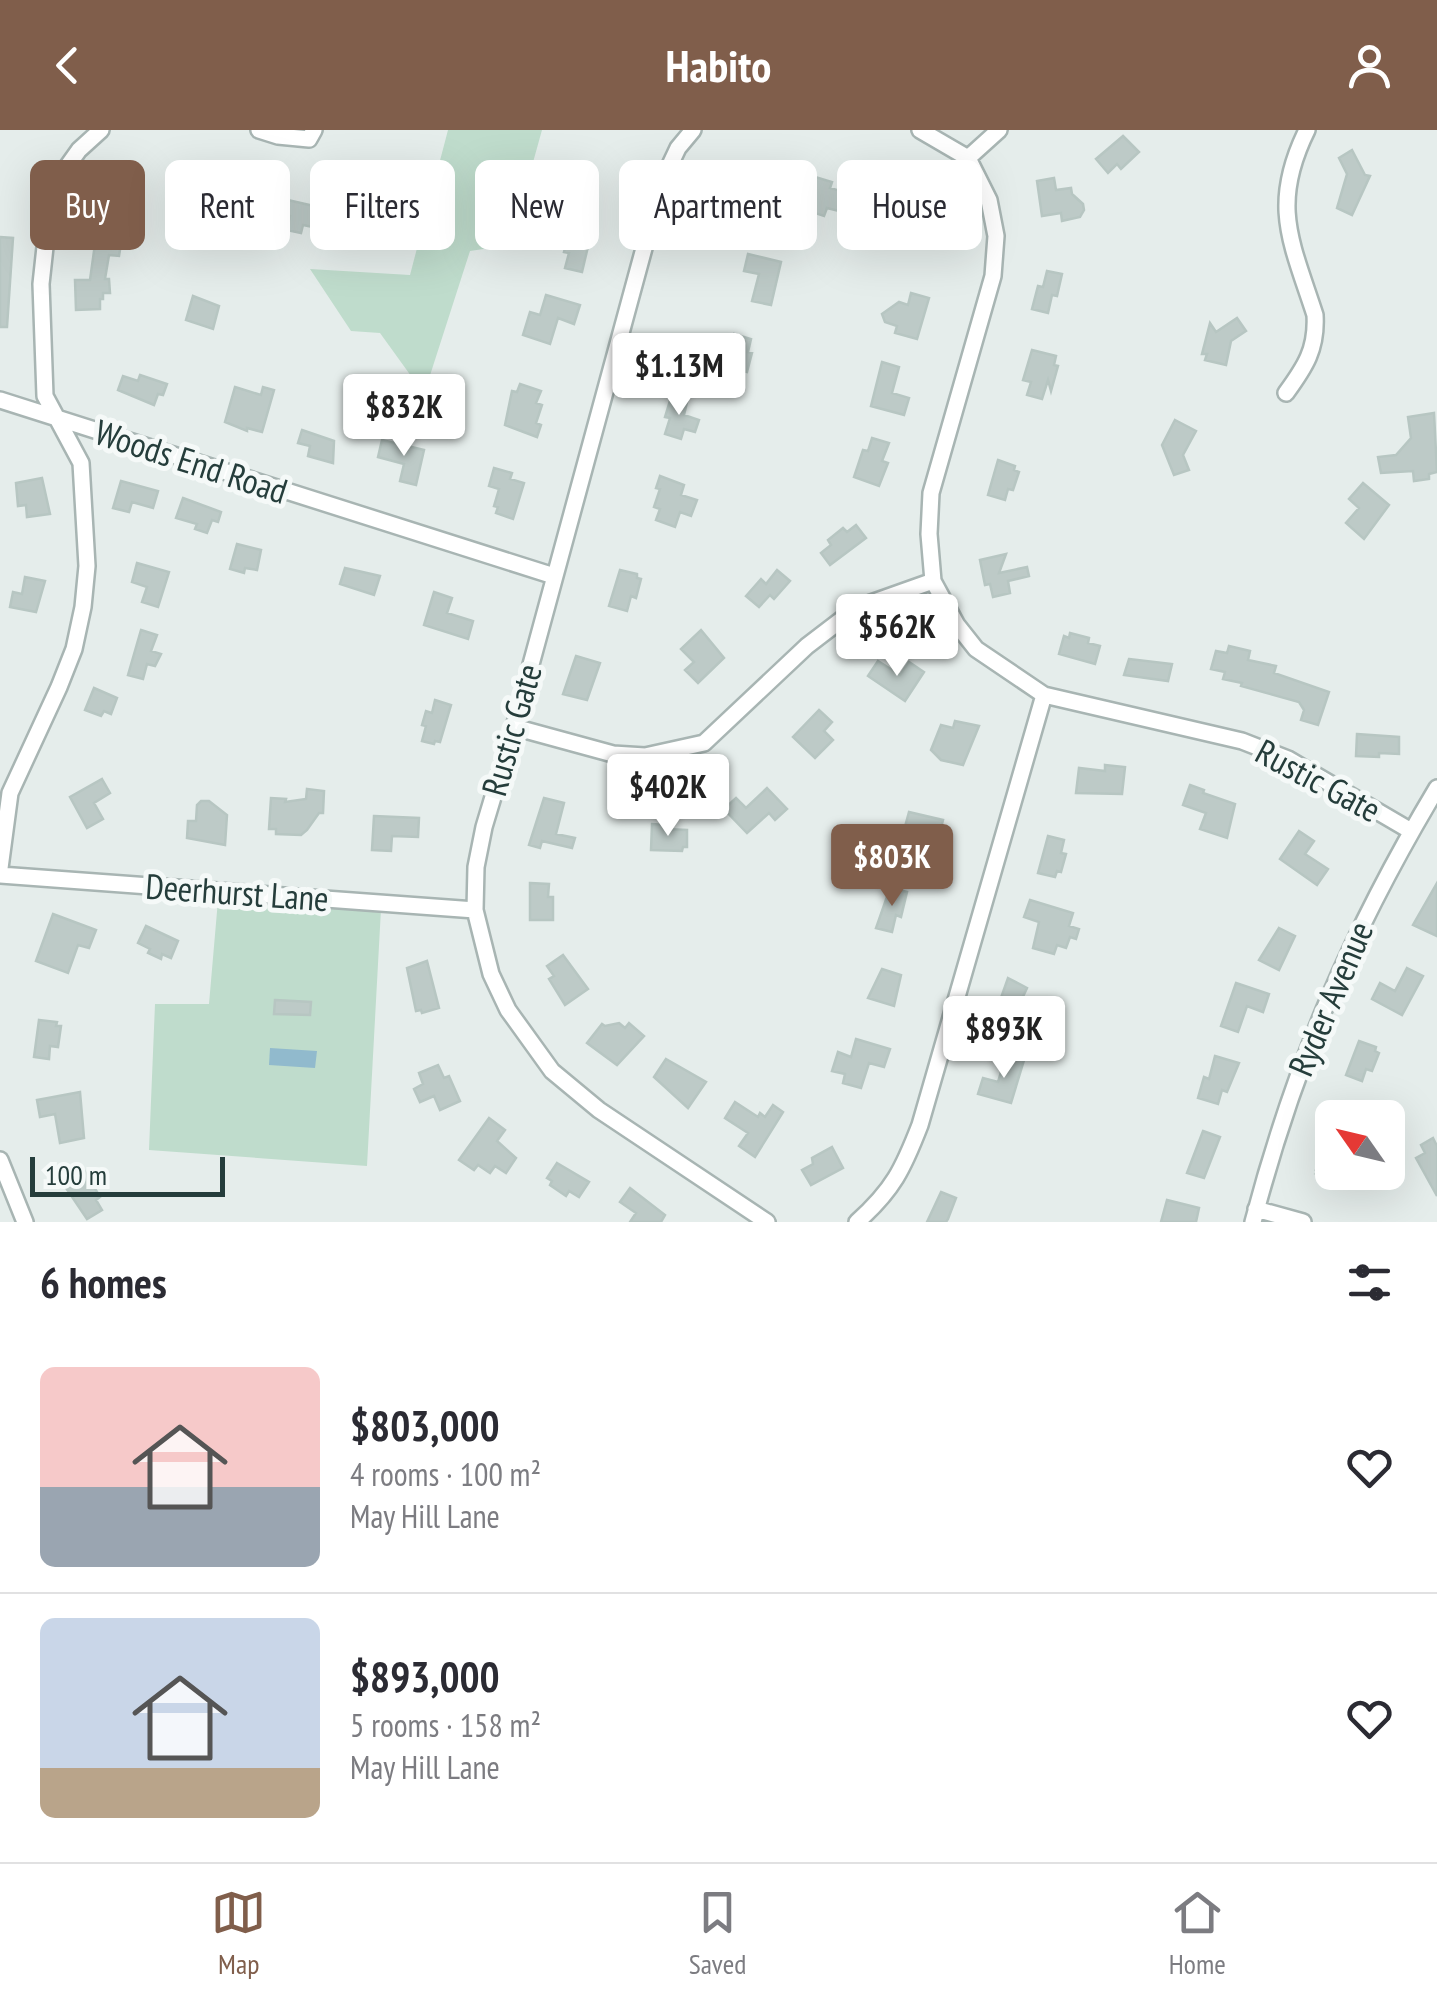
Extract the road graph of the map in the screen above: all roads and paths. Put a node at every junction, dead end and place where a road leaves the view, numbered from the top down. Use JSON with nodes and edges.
{"nodes":[{"id":1,"x":101,"y":130,"type":"edge"},
{"id":2,"x":259,"y":130,"type":"edge"},
{"id":3,"x":314,"y":130,"type":"edge"},
{"id":4,"x":694,"y":130,"type":"edge"},
{"id":5,"x":920,"y":130,"type":"edge"},
{"id":6,"x":999,"y":130,"type":"edge"},
{"id":7,"x":1307,"y":130,"type":"edge"},
{"id":8,"x":968,"y":158,"type":"junction"},
{"id":9,"x":1286,"y":393,"type":"dead end"},
{"id":10,"x":0,"y":400,"type":"edge"},
{"id":11,"x":60,"y":420,"type":"junction"},
{"id":12,"x":554,"y":576,"type":"junction"},
{"id":13,"x":933,"y":581,"type":"junction"},
{"id":14,"x":1044,"y":696,"type":"junction"},
{"id":15,"x":514,"y":727,"type":"junction"},
{"id":16,"x":1437,"y":788,"type":"edge"},
{"id":17,"x":1411,"y":831,"type":"junction"},
{"id":18,"x":0,"y":872,"type":"edge"},
{"id":19,"x":475,"y":910,"type":"junction"},
{"id":20,"x":0,"y":1160,"type":"edge"},
{"id":21,"x":1254,"y":1216,"type":"edge"},
{"id":22,"x":25,"y":1222,"type":"edge"},
{"id":23,"x":768,"y":1222,"type":"edge"},
{"id":24,"x":857,"y":1222,"type":"edge"},
{"id":25,"x":1304,"y":1222,"type":"edge"}],
"edges":[{"from":1,"to":11,"type":"street"},
{"from":2,"to":3,"type":"street"},
{"from":4,"to":12,"type":"street","name":"Rustic Gate"},
{"from":5,"to":8,"type":"street"},
{"from":6,"to":8,"type":"street"},
{"from":7,"to":9,"type":"street"},
{"from":8,"to":13,"type":"street","name":"Rustic Gate"},
{"from":10,"to":11,"type":"street","name":"Woods End Road"},
{"from":11,"to":12,"type":"street","name":"Woods End Road"},
{"from":11,"to":18,"type":"street"},
{"from":12,"to":15,"type":"street","name":"Rustic Gate"},
{"from":13,"to":14,"type":"street","name":"Rustic Gate"},
{"from":13,"to":15,"type":"street"},
{"from":14,"to":17,"type":"street","name":"Rustic Gate"},
{"from":14,"to":24,"type":"street"},
{"from":15,"to":19,"type":"street","name":"Rustic Gate"},
{"from":16,"to":17,"type":"street","name":"Ryder Avenue"},
{"from":17,"to":21,"type":"street","name":"Ryder Avenue"},
{"from":18,"to":19,"type":"street","name":"Deerhurst Lane"},
{"from":19,"to":23,"type":"street","name":"Rustic Gate"},
{"from":20,"to":22,"type":"street"},
{"from":21,"to":25,"type":"street"}]}
